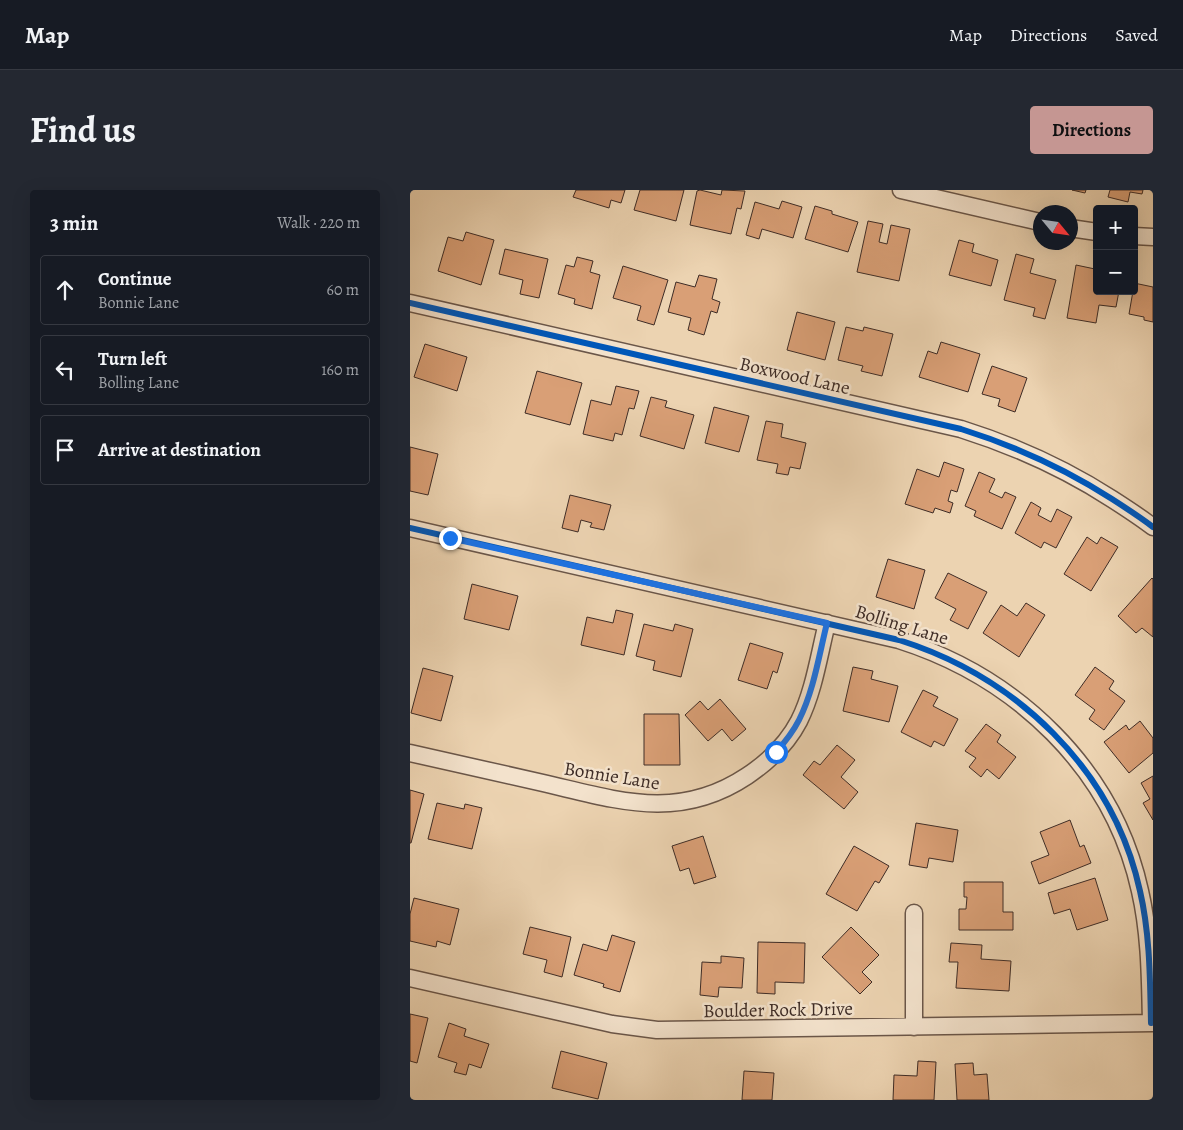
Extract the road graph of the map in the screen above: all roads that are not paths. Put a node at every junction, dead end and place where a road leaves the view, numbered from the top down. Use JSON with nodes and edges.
{"nodes":[{"id":1,"x":901,"y":190,"type":"edge"},
{"id":2,"x":1033,"y":220,"type":"edge"},
{"id":3,"x":1078,"y":229,"type":"edge"},
{"id":4,"x":1093,"y":231,"type":"edge"},
{"id":5,"x":1138,"y":236,"type":"edge"},
{"id":6,"x":1153,"y":237,"type":"edge"},
{"id":7,"x":410,"y":303,"type":"edge"},
{"id":8,"x":1152,"y":524,"type":"edge"},
{"id":9,"x":410,"y":528,"type":"edge"},
{"id":10,"x":827,"y":623,"type":"junction"},
{"id":11,"x":410,"y":753,"type":"edge"},
{"id":12,"x":914,"y":913,"type":"dead end"},
{"id":13,"x":410,"y":978,"type":"edge"},
{"id":14,"x":1152,"y":1023,"type":"edge"},
{"id":15,"x":914,"y":1027,"type":"junction"}],
"edges":[{"from":1,"to":2,"type":"street"},
{"from":3,"to":4,"type":"street"},
{"from":5,"to":6,"type":"street"},
{"from":7,"to":8,"type":"street","name":"Boxwood Lane"},
{"from":9,"to":10,"type":"street","name":"Bolling Lane"},
{"from":10,"to":11,"type":"street","name":"Bonnie Lane"},
{"from":10,"to":14,"type":"street","name":"Bolling Lane"},
{"from":12,"to":15,"type":"street"},
{"from":13,"to":15,"type":"street","name":"Boulder Rock Drive"},
{"from":14,"to":15,"type":"street","name":"Boulder Rock Drive"}]}
